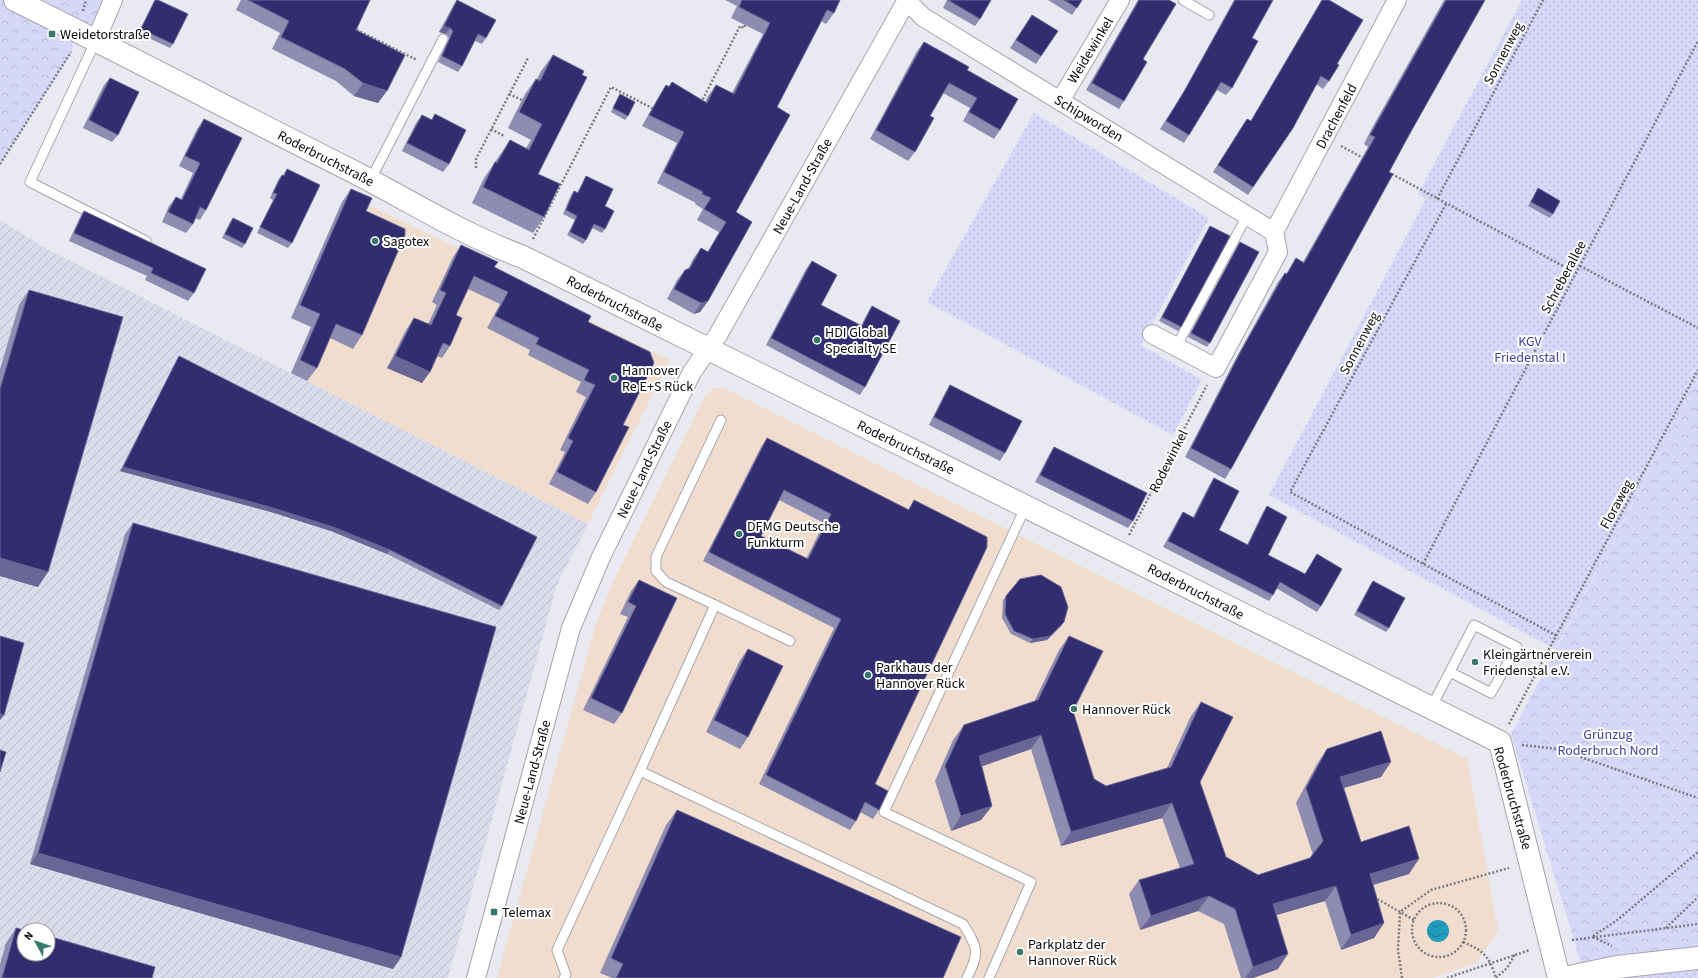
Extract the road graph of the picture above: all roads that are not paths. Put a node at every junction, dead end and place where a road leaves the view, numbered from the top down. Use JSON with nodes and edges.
{"nodes":[{"id":1,"x":14,"y":0,"type":"edge"},
{"id":2,"x":113,"y":0,"type":"edge"},
{"id":3,"x":906,"y":0,"type":"edge"},
{"id":4,"x":1120,"y":0,"type":"edge"},
{"id":5,"x":1183,"y":0,"type":"edge"},
{"id":6,"x":1398,"y":0,"type":"edge"},
{"id":7,"x":1209,"y":15,"type":"dead end"},
{"id":8,"x":87,"y":36,"type":"junction"},
{"id":9,"x":443,"y":39,"type":"dead end"},
{"id":10,"x":1060,"y":101,"type":"junction"},
{"id":11,"x":370,"y":181,"type":"junction"},
{"id":12,"x":1248,"y":216,"type":"junction"},
{"id":13,"x":1274,"y":232,"type":"junction"},
{"id":14,"x":152,"y":244,"type":"edge"},
{"id":15,"x":1152,"y":334,"type":"dead end"},
{"id":16,"x":1176,"y":347,"type":"junction"},
{"id":17,"x":708,"y":349,"type":"junction"},
{"id":18,"x":721,"y":420,"type":"dead end"},
{"id":19,"x":1026,"y":506,"type":"junction"},
{"id":20,"x":715,"y":605,"type":"junction"},
{"id":21,"x":790,"y":641,"type":"dead end"},
{"id":22,"x":1450,"y":672,"type":"junction"},
{"id":23,"x":1431,"y":708,"type":"junction"},
{"id":24,"x":640,"y":771,"type":"junction"},
{"id":25,"x":1698,"y":958,"type":"edge"},
{"id":26,"x":476,"y":978,"type":"edge"},
{"id":27,"x":564,"y":978,"type":"edge"},
{"id":28,"x":967,"y":978,"type":"edge"},
{"id":29,"x":989,"y":978,"type":"edge"},
{"id":30,"x":1559,"y":978,"type":"edge"},
{"id":31,"x":1564,"y":978,"type":"edge"}],
"edges":[{"from":1,"to":8,"type":"street","name":"Roderbruchstraße"},
{"from":2,"to":8,"type":"street"},
{"from":3,"to":10,"type":"street","name":"Schipworden"},
{"from":3,"to":17,"type":"street","name":"Neue-Land-Straße"},
{"from":4,"to":10,"type":"street","name":"Weidewinkel"},
{"from":5,"to":7,"type":"lane"},
{"from":6,"to":13,"type":"street","name":"Drachenfeld"},
{"from":8,"to":11,"type":"street","name":"Roderbruchstraße"},
{"from":8,"to":14,"type":"lane"},
{"from":9,"to":11,"type":"lane"},
{"from":10,"to":12,"type":"street","name":"Schipworden"},
{"from":11,"to":17,"type":"street","name":"Roderbruchstraße"},
{"from":12,"to":13,"type":"street","name":"Schipworden"},
{"from":12,"to":16,"type":"lane"},
{"from":13,"to":16,"type":"street"},
{"from":15,"to":16,"type":"street"},
{"from":17,"to":19,"type":"street","name":"Roderbruchstraße"},
{"from":17,"to":26,"type":"street","name":"Neue-Land-Straße"},
{"from":18,"to":20,"type":"lane"},
{"from":19,"to":23,"type":"street","name":"Roderbruchstraße"},
{"from":19,"to":29,"type":"lane"},
{"from":20,"to":21,"type":"lane"},
{"from":20,"to":24,"type":"lane"},
{"from":22,"to":22,"type":"lane"},
{"from":22,"to":23,"type":"lane"},
{"from":23,"to":30,"type":"street","name":"Roderbruchstraße"},
{"from":24,"to":27,"type":"lane"},
{"from":24,"to":28,"type":"lane"},
{"from":25,"to":31,"type":"street"}]}
